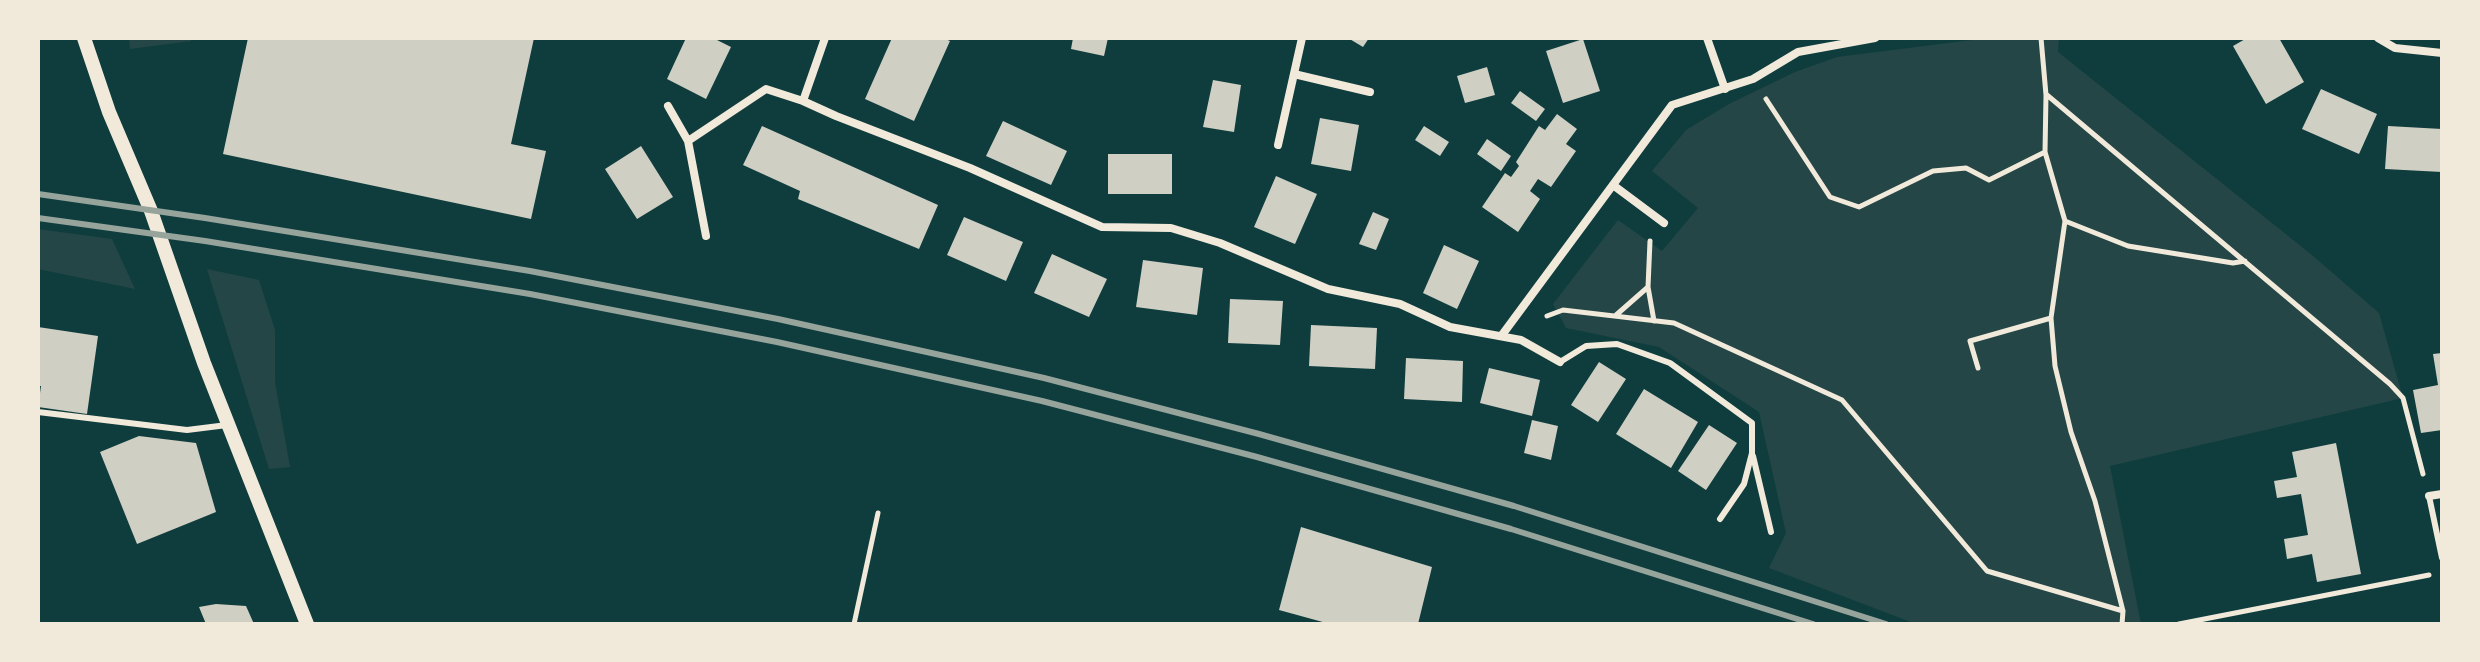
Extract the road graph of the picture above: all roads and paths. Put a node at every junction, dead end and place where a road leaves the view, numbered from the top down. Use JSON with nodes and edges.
{"nodes":[{"id":1,"x":84,"y":38,"type":"edge"},
{"id":2,"x":825,"y":38,"type":"edge"},
{"id":3,"x":1302,"y":38,"type":"edge"},
{"id":4,"x":1707,"y":38,"type":"edge"},
{"id":5,"x":1875,"y":38,"type":"edge"},
{"id":6,"x":2041,"y":38,"type":"edge"},
{"id":7,"x":2378,"y":38,"type":"edge"},
{"id":8,"x":2442,"y":53,"type":"edge"},
{"id":9,"x":1294,"y":74,"type":"junction"},
{"id":10,"x":1753,"y":79,"type":"junction"},
{"id":11,"x":1725,"y":89,"type":"junction"},
{"id":12,"x":1370,"y":92,"type":"dead end"},
{"id":13,"x":2046,"y":95,"type":"junction"},
{"id":14,"x":803,"y":101,"type":"junction"},
{"id":15,"x":668,"y":106,"type":"dead end"},
{"id":16,"x":688,"y":141,"type":"junction"},
{"id":17,"x":1278,"y":145,"type":"dead end"},
{"id":18,"x":2045,"y":152,"type":"junction"},
{"id":19,"x":1613,"y":185,"type":"junction"},
{"id":20,"x":2065,"y":221,"type":"junction"},
{"id":21,"x":1664,"y":223,"type":"joint"},
{"id":22,"x":706,"y":236,"type":"dead end"},
{"id":23,"x":2245,"y":261,"type":"junction"},
{"id":24,"x":1648,"y":287,"type":"junction"},
{"id":25,"x":1615,"y":316,"type":"junction"},
{"id":26,"x":2051,"y":318,"type":"junction"},
{"id":27,"x":1654,"y":321,"type":"junction"},
{"id":28,"x":1502,"y":335,"type":"junction"},
{"id":29,"x":1560,"y":362,"type":"joint"},
{"id":30,"x":1978,"y":368,"type":"dead end"},
{"id":31,"x":38,"y":412,"type":"edge"},
{"id":32,"x":230,"y":424,"type":"junction"},
{"id":33,"x":1752,"y":453,"type":"junction"},
{"id":34,"x":2442,"y":494,"type":"edge"},
{"id":35,"x":2429,"y":496,"type":"junction"},
{"id":36,"x":878,"y":513,"type":"dead end"},
{"id":37,"x":1720,"y":519,"type":"dead end"},
{"id":38,"x":1771,"y":532,"type":"dead end"},
{"id":39,"x":2442,"y":558,"type":"edge"},
{"id":40,"x":2442,"y":573,"type":"edge"},
{"id":41,"x":2123,"y":611,"type":"junction"},
{"id":42,"x":307,"y":624,"type":"edge"},
{"id":43,"x":854,"y":624,"type":"edge"},
{"id":44,"x":2122,"y":624,"type":"edge"},
{"id":45,"x":2179,"y":624,"type":"edge"}],
"edges":[{"from":1,"to":32,"type":"street"},
{"from":2,"to":14,"type":"street"},
{"from":3,"to":9,"type":"street"},
{"from":4,"to":11,"type":"street"},
{"from":5,"to":10,"type":"street"},
{"from":6,"to":13,"type":"path"},
{"from":7,"to":8,"type":"street"},
{"from":9,"to":12,"type":"street"},
{"from":9,"to":17,"type":"street"},
{"from":10,"to":11,"type":"street"},
{"from":10,"to":18,"type":"path"},
{"from":11,"to":19,"type":"street"},
{"from":13,"to":18,"type":"path"},
{"from":13,"to":23,"type":"path"},
{"from":14,"to":16,"type":"street"},
{"from":14,"to":28,"type":"street"},
{"from":15,"to":16,"type":"street"},
{"from":16,"to":22,"type":"street"},
{"from":18,"to":20,"type":"path"},
{"from":19,"to":21,"type":"street"},
{"from":19,"to":28,"type":"street"},
{"from":20,"to":23,"type":"path"},
{"from":20,"to":26,"type":"path"},
{"from":21,"to":24,"type":"path"},
{"from":23,"to":35,"type":"path"},
{"from":24,"to":25,"type":"path"},
{"from":24,"to":27,"type":"path"},
{"from":25,"to":27,"type":"path"},
{"from":25,"to":28,"type":"path"},
{"from":26,"to":30,"type":"path"},
{"from":26,"to":41,"type":"path"},
{"from":27,"to":41,"type":"path"},
{"from":28,"to":29,"type":"street"},
{"from":29,"to":33,"type":"lane"},
{"from":31,"to":32,"type":"lane"},
{"from":32,"to":42,"type":"street"},
{"from":33,"to":37,"type":"lane"},
{"from":33,"to":38,"type":"lane"},
{"from":34,"to":35,"type":"street"},
{"from":35,"to":39,"type":"lane"},
{"from":36,"to":43,"type":"path"},
{"from":40,"to":45,"type":"path"},
{"from":41,"to":44,"type":"path"}]}
